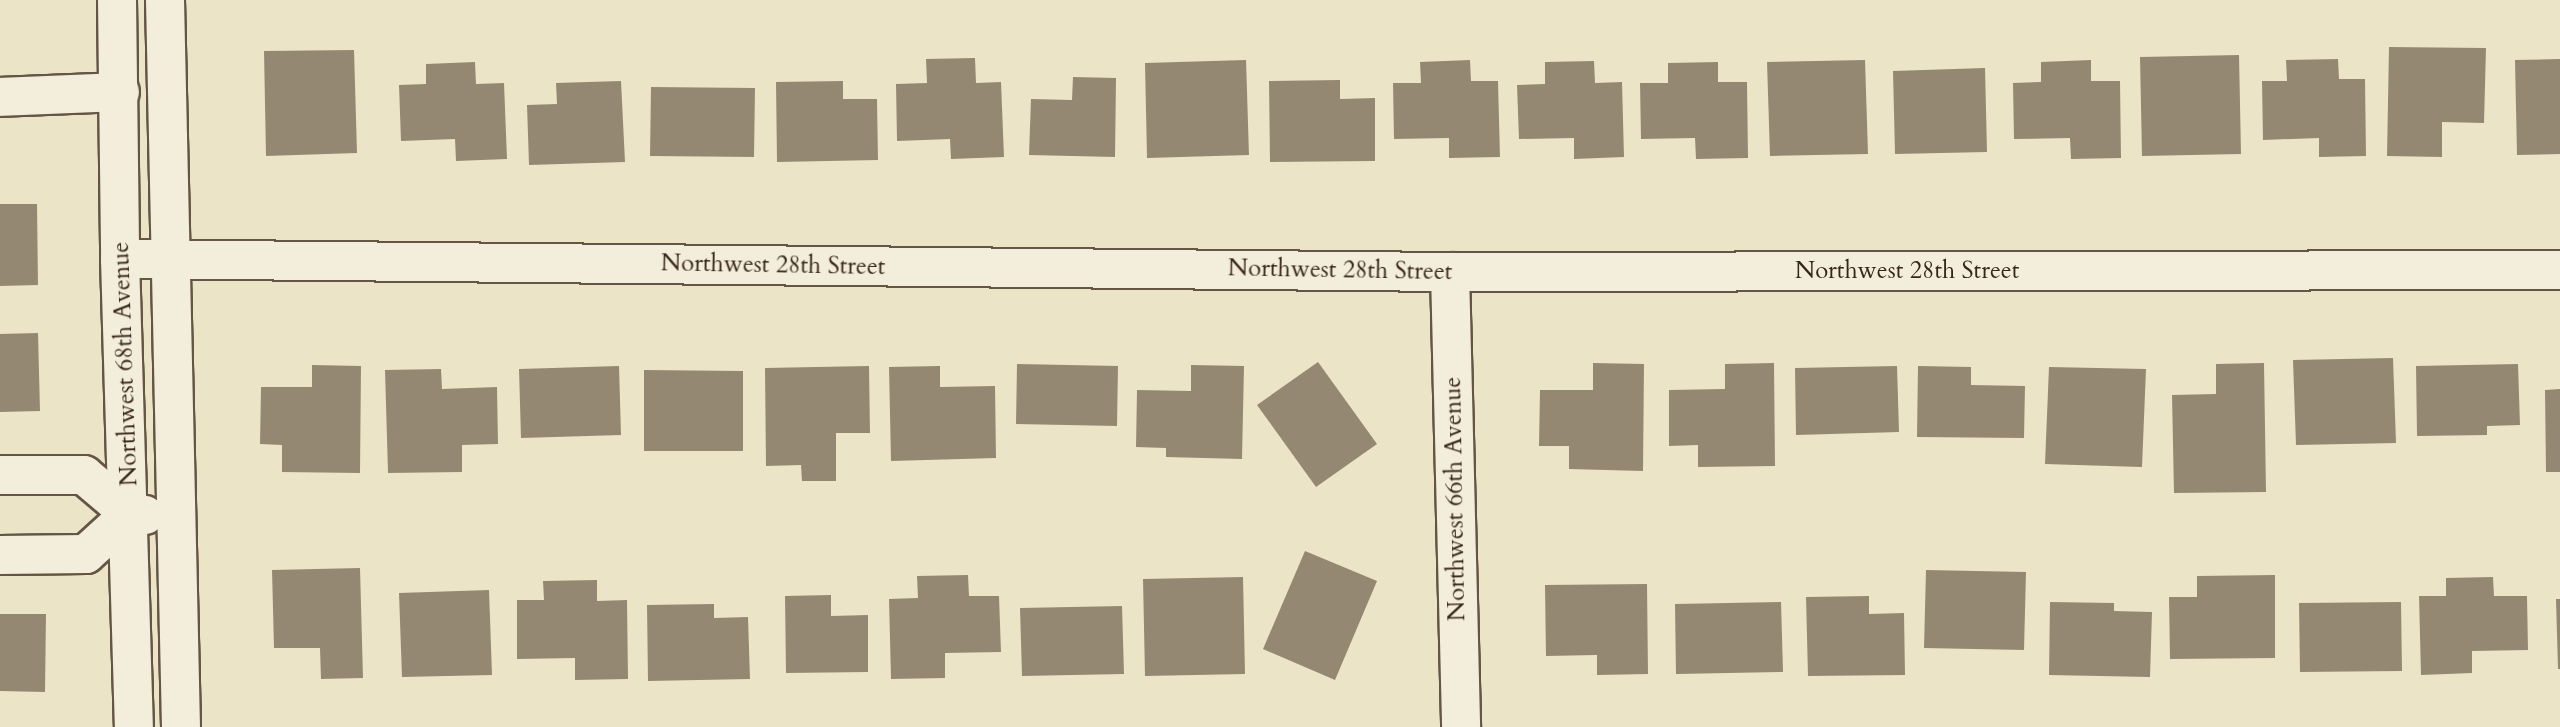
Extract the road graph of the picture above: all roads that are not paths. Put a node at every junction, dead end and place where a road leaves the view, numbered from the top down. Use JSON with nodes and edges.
{"nodes":[{"id":1,"x":117,"y":0,"type":"edge"},
{"id":2,"x":165,"y":0,"type":"edge"},
{"id":3,"x":120,"y":92,"type":"junction"},
{"id":4,"x":0,"y":97,"type":"edge"},
{"id":5,"x":120,"y":259,"type":"junction"},
{"id":6,"x":170,"y":259,"type":"junction"},
{"id":7,"x":2560,"y":270,"type":"edge"},
{"id":8,"x":1450,"y":272,"type":"junction"},
{"id":9,"x":0,"y":475,"type":"edge"},
{"id":10,"x":131,"y":514,"type":"junction"},
{"id":11,"x":175,"y":517,"type":"junction"},
{"id":12,"x":0,"y":555,"type":"edge"},
{"id":13,"x":134,"y":727,"type":"edge"},
{"id":14,"x":181,"y":727,"type":"edge"},
{"id":15,"x":1461,"y":727,"type":"edge"}],
"edges":[{"from":1,"to":3,"type":"street","name":"Northwest 68th Avenue"},
{"from":2,"to":6,"type":"street","name":"Northwest 68th Avenue"},
{"from":3,"to":4,"type":"street"},
{"from":3,"to":5,"type":"street","name":"Northwest 68th Avenue"},
{"from":5,"to":6,"type":"street","name":"Northwest 28th Street"},
{"from":5,"to":10,"type":"street","name":"Northwest 68th Avenue"},
{"from":6,"to":8,"type":"street","name":"Northwest 28th Street"},
{"from":6,"to":11,"type":"street","name":"Northwest 68th Avenue"},
{"from":7,"to":8,"type":"street","name":"Northwest 28th Street"},
{"from":8,"to":15,"type":"street","name":"Northwest 66th Avenue"},
{"from":9,"to":10,"type":"street"},
{"from":10,"to":11,"type":"street"},
{"from":10,"to":12,"type":"street"},
{"from":10,"to":13,"type":"street","name":"Northwest 68th Avenue"},
{"from":11,"to":14,"type":"street","name":"Northwest 68th Avenue"}]}
